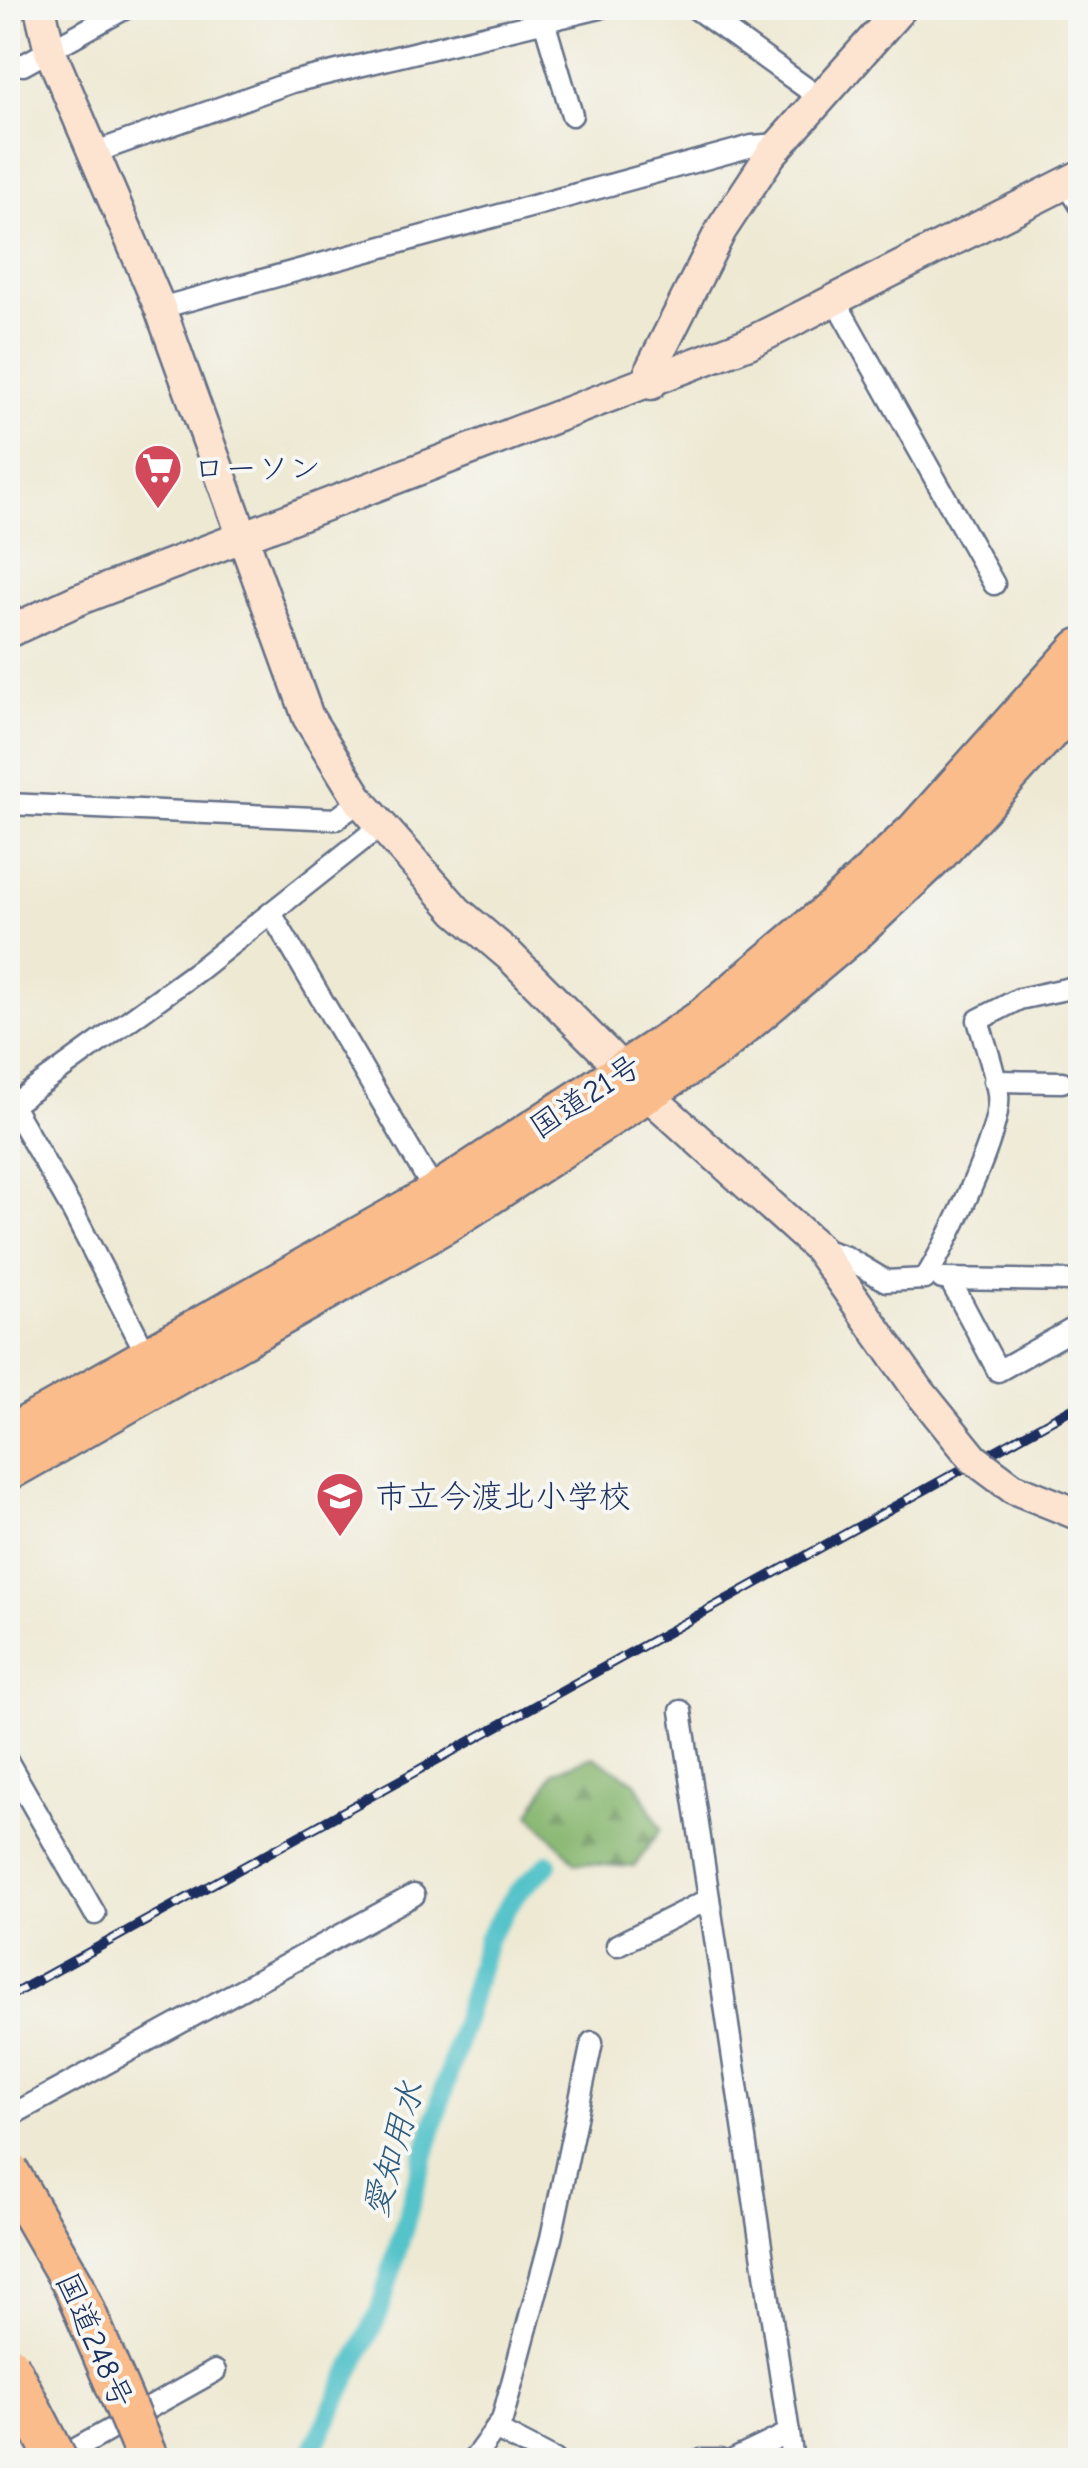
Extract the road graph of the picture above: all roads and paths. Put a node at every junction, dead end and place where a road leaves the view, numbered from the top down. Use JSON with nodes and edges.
{"nodes":[{"id":1,"x":40,"y":8,"type":"edge"},
{"id":2,"x":126,"y":8,"type":"edge"},
{"id":3,"x":600,"y":8,"type":"edge"},
{"id":4,"x":695,"y":8,"type":"edge"},
{"id":5,"x":900,"y":8,"type":"edge"},
{"id":6,"x":544,"y":21,"type":"junction"},
{"id":7,"x":50,"y":51,"type":"junction"},
{"id":8,"x":8,"y":60,"type":"edge"},
{"id":9,"x":820,"y":98,"type":"junction"},
{"id":10,"x":572,"y":115,"type":"dead end"},
{"id":11,"x":780,"y":144,"type":"junction"},
{"id":12,"x":93,"y":152,"type":"junction"},
{"id":13,"x":1076,"y":188,"type":"edge"},
{"id":14,"x":836,"y":302,"type":"junction"},
{"id":15,"x":160,"y":308,"type":"junction"},
{"id":16,"x":651,"y":384,"type":"junction"},
{"id":17,"x":240,"y":538,"type":"junction"},
{"id":18,"x":994,"y":584,"type":"dead end"},
{"id":19,"x":8,"y":632,"type":"edge"},
{"id":20,"x":1080,"y":649,"type":"edge"},
{"id":21,"x":1080,"y":696,"type":"edge"},
{"id":22,"x":360,"y":801,"type":"junction"},
{"id":23,"x":8,"y":804,"type":"edge"},
{"id":24,"x":379,"y":827,"type":"junction"},
{"id":25,"x":271,"y":913,"type":"junction"},
{"id":26,"x":1080,"y":986,"type":"edge"},
{"id":27,"x":635,"y":1081,"type":"junction"},
{"id":28,"x":994,"y":1081,"type":"junction"},
{"id":29,"x":1062,"y":1082,"type":"dead end"},
{"id":30,"x":9,"y":1104,"type":"edge"},
{"id":31,"x":436,"y":1194,"type":"junction"},
{"id":32,"x":818,"y":1248,"type":"junction"},
{"id":33,"x":925,"y":1279,"type":"junction"},
{"id":34,"x":950,"y":1280,"type":"junction"},
{"id":35,"x":1080,"y":1280,"type":"edge"},
{"id":36,"x":1080,"y":1325,"type":"edge"},
{"id":37,"x":148,"y":1356,"type":"junction"},
{"id":38,"x":8,"y":1437,"type":"edge"},
{"id":39,"x":8,"y":1470,"type":"edge"},
{"id":40,"x":1080,"y":1515,"type":"edge"},
{"id":41,"x":681,"y":1710,"type":"dead end"},
{"id":42,"x":8,"y":1762,"type":"edge"},
{"id":43,"x":414,"y":1895,"type":"dead end"},
{"id":44,"x":709,"y":1899,"type":"junction"},
{"id":45,"x":95,"y":1914,"type":"dead end"},
{"id":46,"x":618,"y":1945,"type":"dead end"},
{"id":47,"x":592,"y":2042,"type":"dead end"},
{"id":48,"x":8,"y":2117,"type":"edge"},
{"id":49,"x":8,"y":2171,"type":"edge"},
{"id":50,"x":8,"y":2365,"type":"edge"},
{"id":51,"x":215,"y":2371,"type":"dead end"},
{"id":52,"x":495,"y":2429,"type":"junction"},
{"id":53,"x":788,"y":2433,"type":"junction"},
{"id":54,"x":57,"y":2460,"type":"edge"},
{"id":55,"x":148,"y":2460,"type":"edge"},
{"id":56,"x":473,"y":2460,"type":"edge"},
{"id":57,"x":556,"y":2460,"type":"edge"},
{"id":58,"x":701,"y":2460,"type":"edge"},
{"id":59,"x":720,"y":2460,"type":"edge"},
{"id":60,"x":733,"y":2460,"type":"edge"},
{"id":61,"x":793,"y":2460,"type":"edge"}],
"edges":[{"from":1,"to":7,"type":"street"},
{"from":2,"to":7,"type":"street"},
{"from":3,"to":6,"type":"street"},
{"from":4,"to":9,"type":"street"},
{"from":5,"to":9,"type":"street"},
{"from":6,"to":10,"type":"street"},
{"from":6,"to":12,"type":"street"},
{"from":7,"to":8,"type":"street"},
{"from":7,"to":12,"type":"street"},
{"from":9,"to":11,"type":"street"},
{"from":11,"to":15,"type":"street"},
{"from":11,"to":16,"type":"street"},
{"from":12,"to":15,"type":"street"},
{"from":13,"to":14,"type":"street"},
{"from":14,"to":16,"type":"street"},
{"from":14,"to":18,"type":"street"},
{"from":15,"to":17,"type":"street"},
{"from":16,"to":17,"type":"street"},
{"from":17,"to":19,"type":"street"},
{"from":17,"to":22,"type":"street"},
{"from":20,"to":27,"type":"highway","name":"国道21号"},
{"from":21,"to":27,"type":"highway","name":"国道21号"},
{"from":22,"to":23,"type":"street"},
{"from":22,"to":24,"type":"street"},
{"from":24,"to":25,"type":"street"},
{"from":24,"to":27,"type":"street"},
{"from":25,"to":30,"type":"street"},
{"from":25,"to":31,"type":"street"},
{"from":26,"to":28,"type":"street"},
{"from":27,"to":31,"type":"highway","name":"国道21号"},
{"from":27,"to":32,"type":"street"},
{"from":27,"to":39,"type":"highway","name":"国道21号"},
{"from":28,"to":29,"type":"street"},
{"from":28,"to":33,"type":"street"},
{"from":30,"to":37,"type":"street"},
{"from":31,"to":37,"type":"highway","name":"国道21号"},
{"from":32,"to":33,"type":"street"},
{"from":32,"to":40,"type":"street","bridge":true},
{"from":33,"to":34,"type":"street"},
{"from":34,"to":35,"type":"street"},
{"from":34,"to":36,"type":"street"},
{"from":37,"to":38,"type":"highway","name":"国道21号"},
{"from":41,"to":44,"type":"street"},
{"from":42,"to":45,"type":"street"},
{"from":43,"to":48,"type":"street"},
{"from":44,"to":46,"type":"street"},
{"from":44,"to":53,"type":"street"},
{"from":47,"to":52,"type":"street"},
{"from":49,"to":55,"type":"highway","name":"国道248号","bridge":true},
{"from":50,"to":54,"type":"highway","bridge":true},
{"from":51,"to":54,"type":"street"},
{"from":52,"to":56,"type":"street"},
{"from":52,"to":57,"type":"street"},
{"from":53,"to":60,"type":"street"},
{"from":53,"to":61,"type":"street"},
{"from":58,"to":59,"type":"street"}]}
